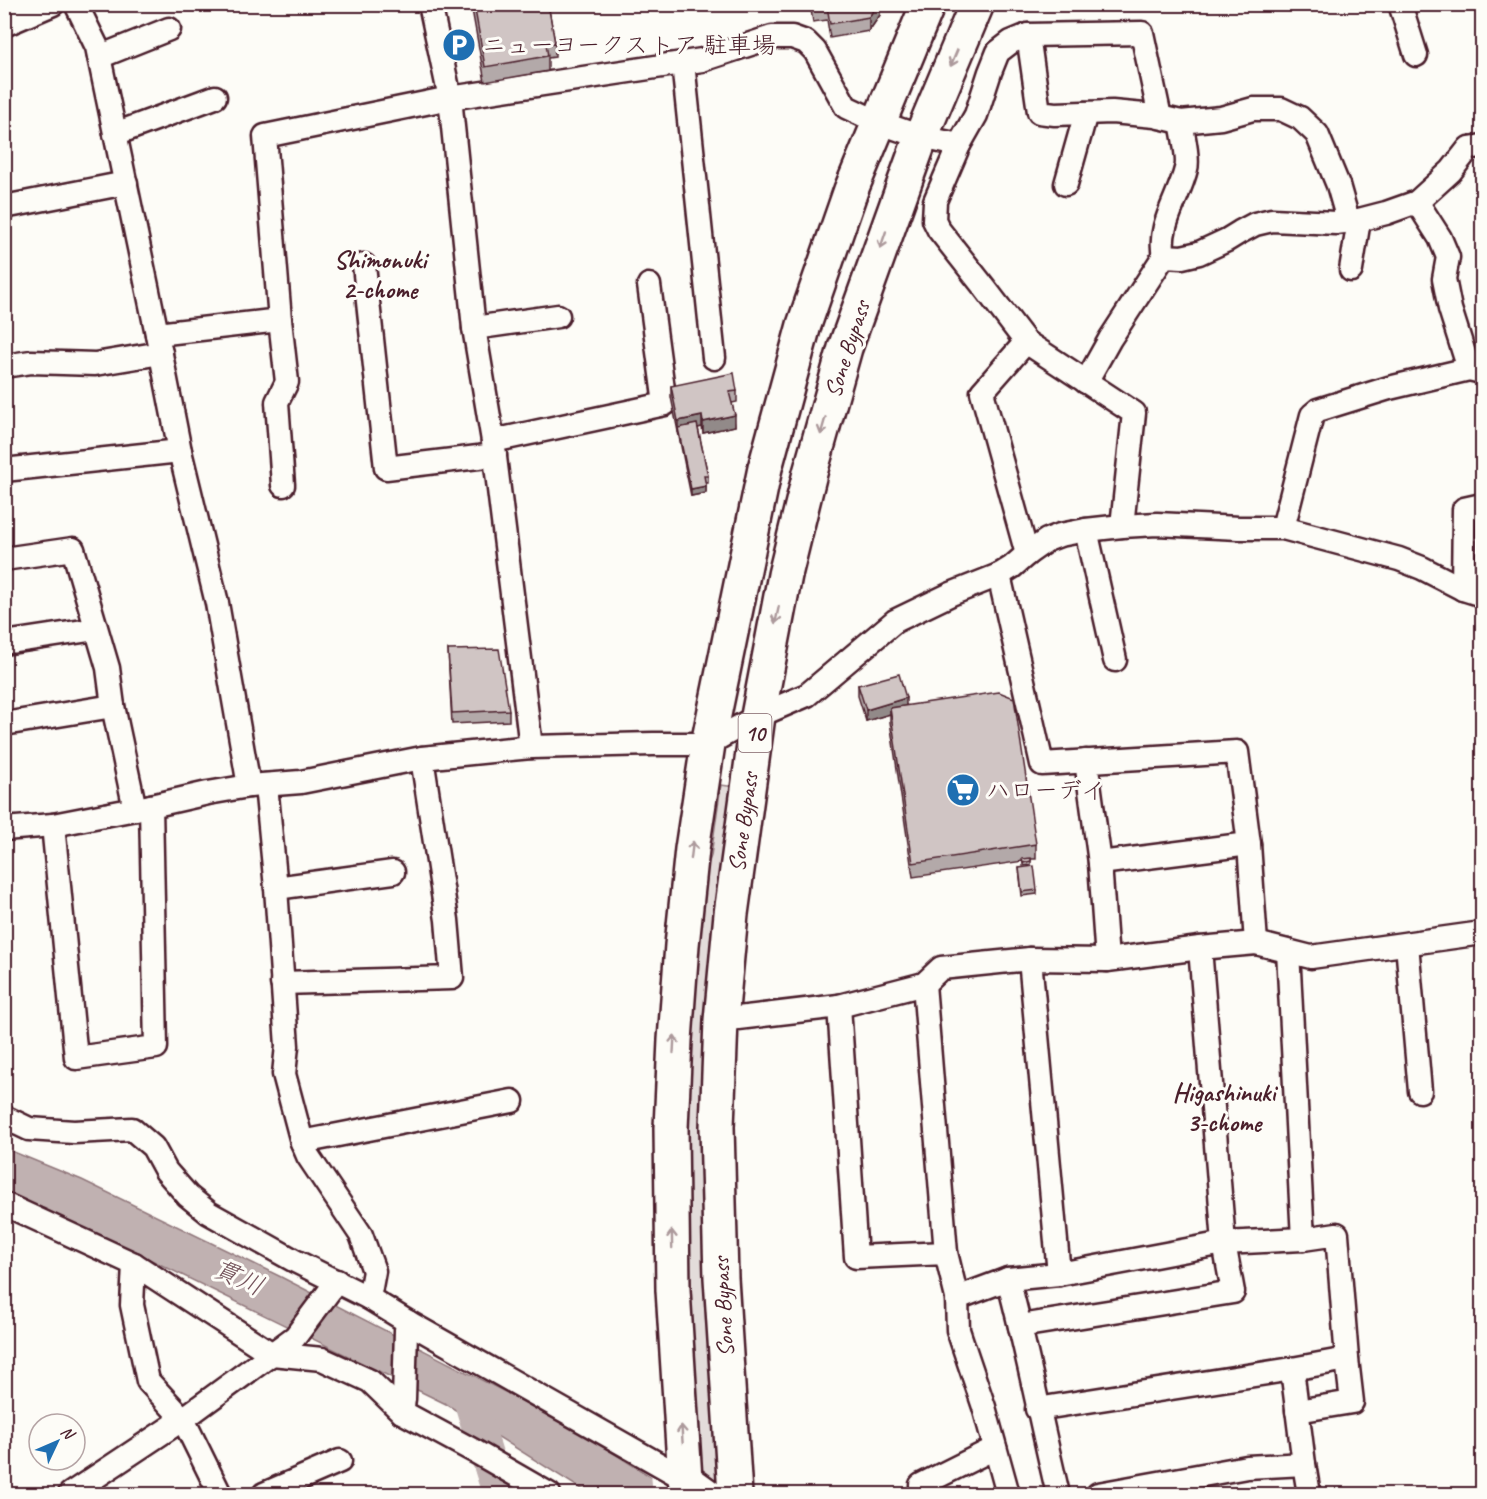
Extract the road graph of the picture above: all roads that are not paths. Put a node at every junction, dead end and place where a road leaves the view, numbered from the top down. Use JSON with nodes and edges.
{"nodes":[{"id":1,"x":53,"y":4,"type":"edge"},
{"id":2,"x":76,"y":4,"type":"edge"},
{"id":3,"x":430,"y":4,"type":"edge"},
{"id":4,"x":928,"y":4,"type":"edge"},
{"id":5,"x":977,"y":4,"type":"edge"},
{"id":6,"x":1400,"y":4,"type":"edge"},
{"id":7,"x":4,"y":25,"type":"edge"},
{"id":8,"x":170,"y":29,"type":"dead end"},
{"id":9,"x":1028,"y":36,"type":"junction"},
{"id":10,"x":1416,"y":55,"type":"dead end"},
{"id":11,"x":99,"y":57,"type":"junction"},
{"id":12,"x":682,"y":63,"type":"junction"},
{"id":13,"x":215,"y":98,"type":"dead end"},
{"id":14,"x":450,"y":98,"type":"junction"},
{"id":15,"x":1086,"y":113,"type":"junction"},
{"id":16,"x":1171,"y":119,"type":"junction"},
{"id":17,"x":878,"y":122,"type":"junction"},
{"id":18,"x":115,"y":134,"type":"junction"},
{"id":19,"x":921,"y":136,"type":"junction"},
{"id":20,"x":959,"y":145,"type":"junction"},
{"id":21,"x":1482,"y":146,"type":"edge"},
{"id":22,"x":126,"y":183,"type":"junction"},
{"id":23,"x":1066,"y":184,"type":"dead end"},
{"id":24,"x":1417,"y":202,"type":"junction"},
{"id":25,"x":4,"y":207,"type":"edge"},
{"id":26,"x":1354,"y":220,"type":"junction"},
{"id":27,"x":1164,"y":256,"type":"junction"},
{"id":28,"x":364,"y":266,"type":"dead end"},
{"id":29,"x":1351,"y":270,"type":"dead end"},
{"id":30,"x":649,"y":285,"type":"dead end"},
{"id":31,"x":558,"y":316,"type":"dead end"},
{"id":32,"x":280,"y":320,"type":"junction"},
{"id":33,"x":474,"y":328,"type":"junction"},
{"id":34,"x":1026,"y":342,"type":"junction"},
{"id":35,"x":159,"y":344,"type":"junction"},
{"id":36,"x":714,"y":358,"type":"dead end"},
{"id":37,"x":4,"y":366,"type":"edge"},
{"id":38,"x":1476,"y":370,"type":"edge"},
{"id":39,"x":1086,"y":382,"type":"junction"},
{"id":40,"x":494,"y":448,"type":"junction"},
{"id":41,"x":180,"y":451,"type":"junction"},
{"id":42,"x":4,"y":470,"type":"edge"},
{"id":43,"x":283,"y":485,"type":"dead end"},
{"id":44,"x":1482,"y":505,"type":"edge"},
{"id":45,"x":1122,"y":526,"type":"junction"},
{"id":46,"x":1283,"y":528,"type":"junction"},
{"id":47,"x":1086,"y":530,"type":"junction"},
{"id":48,"x":1027,"y":554,"type":"junction"},
{"id":49,"x":4,"y":559,"type":"edge"},
{"id":50,"x":999,"y":576,"type":"junction"},
{"id":51,"x":1473,"y":592,"type":"edge"},
{"id":52,"x":96,"y":629,"type":"junction"},
{"id":53,"x":4,"y":643,"type":"edge"},
{"id":54,"x":1115,"y":660,"type":"dead end"},
{"id":55,"x":113,"y":706,"type":"junction"},
{"id":56,"x":758,"y":716,"type":"junction"},
{"id":57,"x":4,"y":724,"type":"edge"},
{"id":58,"x":708,"y":744,"type":"junction"},
{"id":59,"x":531,"y":747,"type":"junction"},
{"id":60,"x":422,"y":758,"type":"junction"},
{"id":61,"x":1086,"y":761,"type":"junction"},
{"id":62,"x":258,"y":786,"type":"junction"},
{"id":63,"x":143,"y":808,"type":"junction"},
{"id":64,"x":53,"y":825,"type":"junction"},
{"id":65,"x":4,"y":829,"type":"edge"},
{"id":66,"x":1249,"y":844,"type":"junction"},
{"id":67,"x":1100,"y":863,"type":"junction"},
{"id":68,"x":393,"y":872,"type":"dead end"},
{"id":69,"x":276,"y":888,"type":"junction"},
{"id":70,"x":1482,"y":933,"type":"edge"},
{"id":71,"x":1256,"y":943,"type":"junction"},
{"id":72,"x":1407,"y":944,"type":"junction"},
{"id":73,"x":1200,"y":948,"type":"junction"},
{"id":74,"x":1288,"y":951,"type":"junction"},
{"id":75,"x":1030,"y":958,"type":"junction"},
{"id":76,"x":1107,"y":960,"type":"junction"},
{"id":77,"x":282,"y":983,"type":"junction"},
{"id":78,"x":924,"y":984,"type":"junction"},
{"id":79,"x":839,"y":1006,"type":"junction"},
{"id":80,"x":721,"y":1020,"type":"junction"},
{"id":81,"x":1420,"y":1091,"type":"dead end"},
{"id":82,"x":512,"y":1101,"type":"dead end"},
{"id":83,"x":4,"y":1117,"type":"edge"},
{"id":84,"x":302,"y":1142,"type":"junction"},
{"id":85,"x":4,"y":1204,"type":"edge"},
{"id":86,"x":1303,"y":1239,"type":"junction"},
{"id":87,"x":1224,"y":1243,"type":"junction"},
{"id":88,"x":946,"y":1253,"type":"junction"},
{"id":89,"x":134,"y":1264,"type":"junction"},
{"id":90,"x":1059,"y":1274,"type":"junction"},
{"id":91,"x":1008,"y":1279,"type":"junction"},
{"id":92,"x":334,"y":1286,"type":"junction"},
{"id":93,"x":369,"y":1298,"type":"junction"},
{"id":94,"x":957,"y":1298,"type":"junction"},
{"id":95,"x":407,"y":1326,"type":"junction"},
{"id":96,"x":1020,"y":1326,"type":"junction"},
{"id":97,"x":272,"y":1354,"type":"junction"},
{"id":98,"x":1347,"y":1359,"type":"junction"},
{"id":99,"x":1292,"y":1369,"type":"junction"},
{"id":100,"x":403,"y":1406,"type":"junction"},
{"id":101,"x":1037,"y":1409,"type":"junction"},
{"id":102,"x":1297,"y":1411,"type":"junction"},
{"id":103,"x":183,"y":1419,"type":"junction"},
{"id":104,"x":995,"y":1448,"type":"junction"},
{"id":105,"x":340,"y":1461,"type":"dead end"},
{"id":106,"x":1304,"y":1464,"type":"junction"},
{"id":107,"x":524,"y":1486,"type":"edge"},
{"id":108,"x":692,"y":1487,"type":"edge"},
{"id":109,"x":72,"y":1494,"type":"edge"},
{"id":110,"x":220,"y":1494,"type":"edge"},
{"id":111,"x":264,"y":1494,"type":"edge"},
{"id":112,"x":549,"y":1494,"type":"edge"},
{"id":113,"x":735,"y":1494,"type":"edge"},
{"id":114,"x":922,"y":1494,"type":"edge"},
{"id":115,"x":1008,"y":1494,"type":"edge"},
{"id":116,"x":1058,"y":1494,"type":"edge"},
{"id":117,"x":1098,"y":1494,"type":"edge"},
{"id":118,"x":1309,"y":1494,"type":"edge"}],
"edges":[{"from":1,"to":7,"type":"street"},
{"from":2,"to":11,"type":"street"},
{"from":3,"to":14,"type":"street"},
{"from":4,"to":17,"type":"highway","name":"Sone Bypass","number":"10"},
{"from":5,"to":19,"type":"highway","name":"Sone Bypass","number":"10","one_way":true},
{"from":6,"to":10,"type":"street"},
{"from":8,"to":11,"type":"street"},
{"from":9,"to":15,"type":"street"},
{"from":9,"to":16,"type":"street"},
{"from":9,"to":20,"type":"street"},
{"from":11,"to":18,"type":"street"},
{"from":12,"to":14,"type":"street"},
{"from":12,"to":17,"type":"street"},
{"from":12,"to":36,"type":"street"},
{"from":13,"to":18,"type":"street"},
{"from":14,"to":32,"type":"street"},
{"from":14,"to":33,"type":"street"},
{"from":15,"to":16,"type":"street"},
{"from":15,"to":23,"type":"street"},
{"from":16,"to":26,"type":"street"},
{"from":16,"to":27,"type":"street"},
{"from":17,"to":19,"type":"street"},
{"from":17,"to":58,"type":"highway","name":"Sone Bypass","number":"10"},
{"from":18,"to":22,"type":"street"},
{"from":19,"to":20,"type":"street"},
{"from":19,"to":56,"type":"highway","name":"Sone Bypass","number":"10","one_way":true},
{"from":20,"to":34,"type":"street"},
{"from":21,"to":24,"type":"street"},
{"from":22,"to":25,"type":"street"},
{"from":22,"to":35,"type":"street"},
{"from":24,"to":26,"type":"street"},
{"from":24,"to":38,"type":"street"},
{"from":26,"to":27,"type":"street"},
{"from":26,"to":29,"type":"street"},
{"from":27,"to":39,"type":"street"},
{"from":28,"to":40,"type":"street"},
{"from":30,"to":40,"type":"street"},
{"from":31,"to":33,"type":"street"},
{"from":32,"to":35,"type":"street"},
{"from":32,"to":43,"type":"street"},
{"from":33,"to":40,"type":"street"},
{"from":34,"to":39,"type":"street"},
{"from":34,"to":48,"type":"street"},
{"from":35,"to":37,"type":"street"},
{"from":35,"to":41,"type":"street"},
{"from":38,"to":46,"type":"street"},
{"from":39,"to":45,"type":"street"},
{"from":40,"to":59,"type":"street"},
{"from":41,"to":42,"type":"street"},
{"from":41,"to":62,"type":"street"},
{"from":44,"to":51,"type":"street"},
{"from":45,"to":46,"type":"street"},
{"from":45,"to":47,"type":"street"},
{"from":46,"to":51,"type":"street"},
{"from":47,"to":48,"type":"street"},
{"from":47,"to":54,"type":"street"},
{"from":48,"to":50,"type":"street"},
{"from":49,"to":52,"type":"street"},
{"from":50,"to":56,"type":"street"},
{"from":50,"to":61,"type":"street"},
{"from":52,"to":53,"type":"street"},
{"from":52,"to":55,"type":"street"},
{"from":55,"to":57,"type":"street"},
{"from":55,"to":63,"type":"street"},
{"from":56,"to":58,"type":"street"},
{"from":56,"to":80,"type":"highway","name":"Sone Bypass","number":"10"},
{"from":58,"to":59,"type":"street"},
{"from":108,"to":58,"type":"highway","name":"Sone Bypass","number":"10","one_way":true},
{"from":59,"to":60,"type":"street"},
{"from":60,"to":62,"type":"street"},
{"from":60,"to":77,"type":"street"},
{"from":61,"to":66,"type":"street"},
{"from":61,"to":67,"type":"street"},
{"from":62,"to":63,"type":"street"},
{"from":62,"to":69,"type":"street"},
{"from":63,"to":64,"type":"street"},
{"from":63,"to":64,"type":"street"},
{"from":64,"to":65,"type":"street"},
{"from":66,"to":67,"type":"street"},
{"from":66,"to":71,"type":"street"},
{"from":67,"to":76,"type":"street"},
{"from":68,"to":69,"type":"street"},
{"from":69,"to":77,"type":"street"},
{"from":70,"to":72,"type":"street"},
{"from":71,"to":73,"type":"street"},
{"from":71,"to":74,"type":"street"},
{"from":72,"to":74,"type":"street"},
{"from":72,"to":81,"type":"street"},
{"from":73,"to":76,"type":"street"},
{"from":73,"to":87,"type":"street"},
{"from":74,"to":86,"type":"street"},
{"from":75,"to":76,"type":"street"},
{"from":75,"to":78,"type":"street"},
{"from":75,"to":90,"type":"street"},
{"from":77,"to":84,"type":"street"},
{"from":78,"to":79,"type":"street"},
{"from":78,"to":88,"type":"street"},
{"from":79,"to":80,"type":"street"},
{"from":79,"to":88,"type":"street"},
{"from":80,"to":113,"type":"highway","name":"Sone Bypass","number":"10"},
{"from":82,"to":84,"type":"street"},
{"from":83,"to":92,"type":"street"},
{"from":84,"to":93,"type":"street"},
{"from":85,"to":89,"type":"street"},
{"from":86,"to":87,"type":"street"},
{"from":86,"to":98,"type":"street"},
{"from":87,"to":90,"type":"street"},
{"from":87,"to":96,"type":"street"},
{"from":88,"to":94,"type":"street"},
{"from":89,"to":97,"type":"street"},
{"from":89,"to":103,"type":"street"},
{"from":90,"to":91,"type":"street"},
{"from":91,"to":94,"type":"street"},
{"from":91,"to":96,"type":"street"},
{"from":92,"to":93,"type":"street"},
{"from":92,"to":97,"type":"street"},
{"from":93,"to":95,"type":"street"},
{"from":94,"to":104,"type":"street"},
{"from":95,"to":100,"type":"street"},
{"from":95,"to":108,"type":"street"},
{"from":96,"to":101,"type":"street"},
{"from":97,"to":100,"type":"street"},
{"from":97,"to":103,"type":"street"},
{"from":98,"to":99,"type":"street"},
{"from":98,"to":102,"type":"street"},
{"from":99,"to":101,"type":"street"},
{"from":99,"to":102,"type":"street"},
{"from":100,"to":107,"type":"street"},
{"from":101,"to":116,"type":"street"},
{"from":102,"to":106,"type":"street"},
{"from":103,"to":109,"type":"street"},
{"from":103,"to":110,"type":"street"},
{"from":104,"to":114,"type":"street"},
{"from":104,"to":115,"type":"street"},
{"from":105,"to":111,"type":"street"},
{"from":106,"to":117,"type":"street"},
{"from":106,"to":118,"type":"street"},
{"from":107,"to":112,"type":"street"}]}
